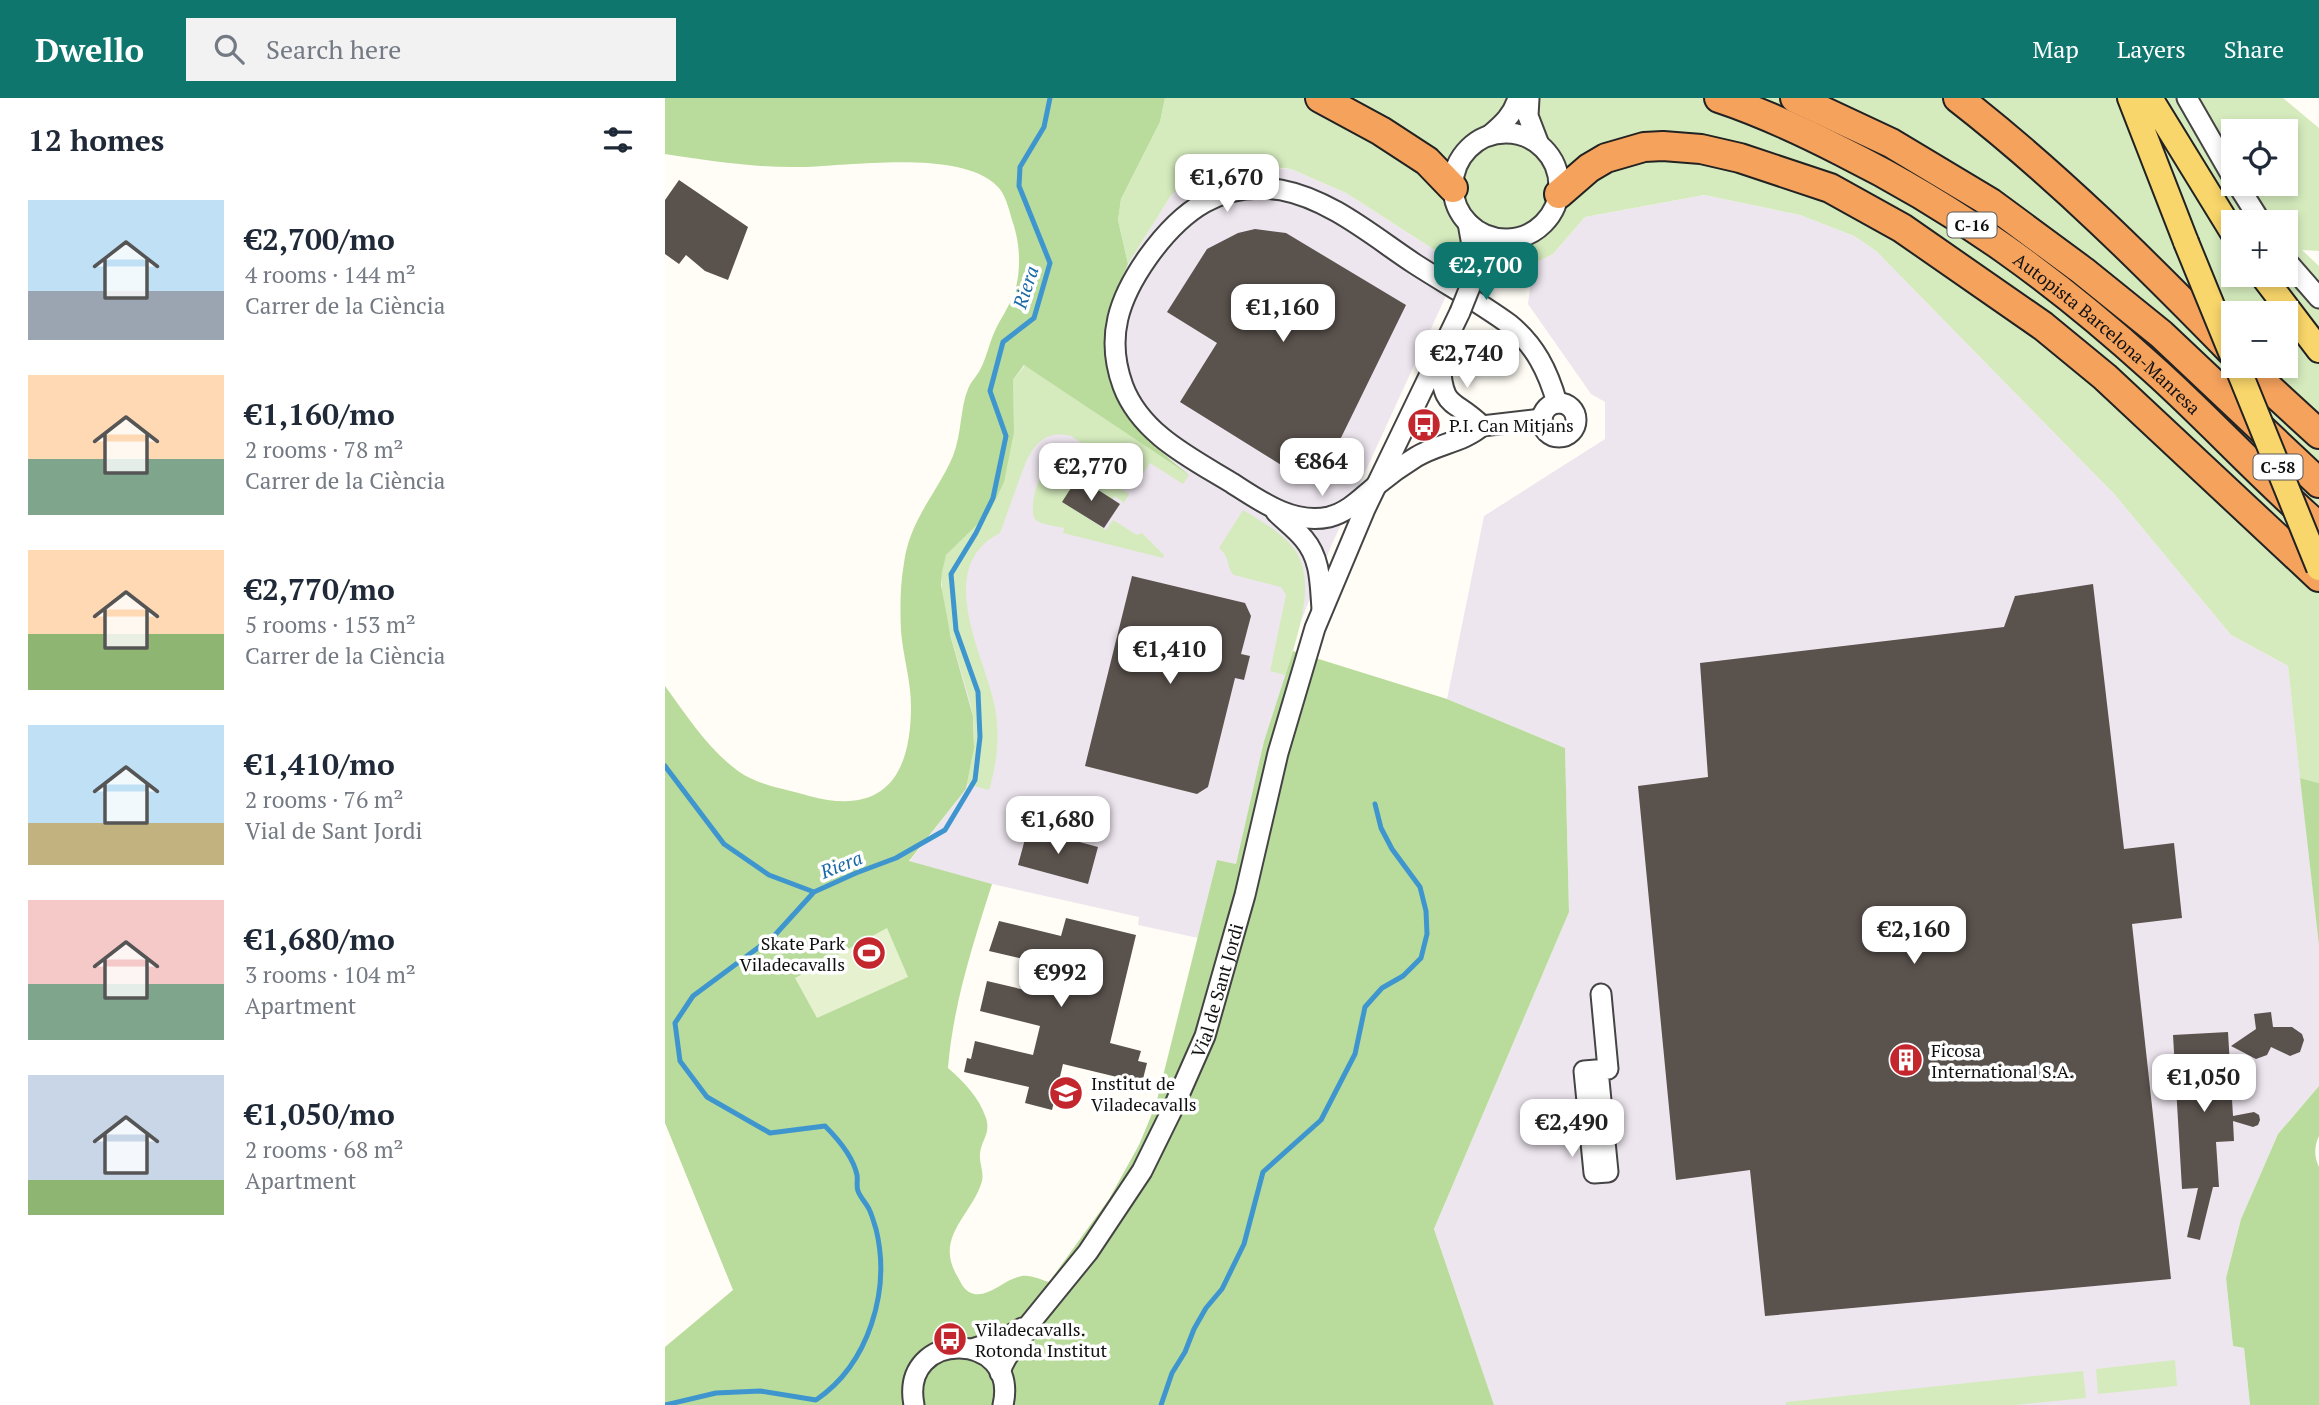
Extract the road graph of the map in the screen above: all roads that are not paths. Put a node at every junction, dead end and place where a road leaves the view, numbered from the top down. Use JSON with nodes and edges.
{"nodes":[{"id":1,"x":1320,"y":98,"type":"edge"},
{"id":2,"x":1518,"y":98,"type":"edge"},
{"id":3,"x":1529,"y":98,"type":"edge"},
{"id":4,"x":1719,"y":98,"type":"edge"},
{"id":5,"x":1795,"y":98,"type":"edge"},
{"id":6,"x":1958,"y":98,"type":"edge"},
{"id":7,"x":2130,"y":98,"type":"edge"},
{"id":8,"x":2150,"y":98,"type":"edge"},
{"id":9,"x":2187,"y":98,"type":"edge"},
{"id":10,"x":1490,"y":135,"type":"junction"},
{"id":11,"x":1538,"y":142,"type":"junction"},
{"id":12,"x":2221,"y":156,"type":"edge"},
{"id":13,"x":1453,"y":188,"type":"junction"},
{"id":14,"x":1559,"y":194,"type":"junction"},
{"id":15,"x":2221,"y":213,"type":"edge"},
{"id":16,"x":1468,"y":223,"type":"junction"},
{"id":17,"x":1512,"y":239,"type":"junction"},
{"id":18,"x":2298,"y":274,"type":"edge"},
{"id":19,"x":1474,"y":277,"type":"junction"},
{"id":20,"x":2271,"y":287,"type":"edge"},
{"id":21,"x":2319,"y":298,"type":"edge"},
{"id":22,"x":2221,"y":326,"type":"edge"},
{"id":23,"x":2161,"y":334,"type":"junction"},
{"id":24,"x":2221,"y":342,"type":"edge"},
{"id":25,"x":2319,"y":350,"type":"edge"},
{"id":26,"x":1439,"y":358,"type":"junction"},
{"id":27,"x":2242,"y":378,"type":"edge"},
{"id":28,"x":2258,"y":378,"type":"edge"},
{"id":29,"x":1557,"y":402,"type":"junction"},
{"id":30,"x":1542,"y":419,"type":"junction"},
{"id":31,"x":1482,"y":426,"type":"junction"},
{"id":32,"x":2319,"y":434,"type":"edge"},
{"id":33,"x":2319,"y":464,"type":"edge"},
{"id":34,"x":2319,"y":483,"type":"edge"},
{"id":35,"x":1378,"y":484,"type":"junction"},
{"id":36,"x":1273,"y":509,"type":"junction"},
{"id":37,"x":2319,"y":527,"type":"edge"},
{"id":38,"x":2319,"y":568,"type":"edge"},
{"id":39,"x":2319,"y":577,"type":"edge"},
{"id":40,"x":1322,"y":614,"type":"junction"},
{"id":41,"x":1601,"y":993,"type":"dead end"},
{"id":42,"x":1598,"y":1070,"type":"dead end"},
{"id":43,"x":1027,"y":1327,"type":"junction"},
{"id":44,"x":972,"y":1349,"type":"junction"},
{"id":45,"x":1000,"y":1373,"type":"junction"},
{"id":46,"x":1009,"y":1402,"type":"edge"},
{"id":47,"x":913,"y":1404,"type":"edge"}],
"edges":[{"from":1,"to":13,"type":"highway"},
{"from":2,"to":10,"type":"street"},
{"from":3,"to":11,"type":"street"},
{"from":4,"to":37,"type":"highway","name":"Autopista Barcelona-Manresa","number":"C-16"},
{"from":5,"to":23,"type":"highway","name":"Autopista Barcelona-Manresa","number":"C-16"},
{"from":6,"to":24,"type":"highway"},
{"from":7,"to":22,"type":"main road","bridge":true},
{"from":8,"to":15,"type":"main road"},
{"from":9,"to":12,"type":"street"},
{"from":10,"to":11,"type":"street"},
{"from":10,"to":13,"type":"street"},
{"from":11,"to":14,"type":"street"},
{"from":13,"to":16,"type":"street"},
{"from":14,"to":17,"type":"street"},
{"from":14,"to":39,"type":"highway"},
{"from":16,"to":17,"type":"street"},
{"from":16,"to":19,"type":"street"},
{"from":17,"to":19,"type":"street"},
{"from":18,"to":21,"type":"street"},
{"from":19,"to":26,"type":"street","name":"Vial de Sant Jordi","bridge":true},
{"from":20,"to":25,"type":"main road"},
{"from":23,"to":33,"type":"highway"},
{"from":23,"to":34,"type":"highway","name":"Autopista Barcelona-Manresa","number":"C-16"},
{"from":26,"to":31,"type":"street"},
{"from":26,"to":35,"type":"street","name":"Vial de Sant Jordi"},
{"from":27,"to":38,"type":"main road","number":"C-58","bridge":true},
{"from":28,"to":32,"type":"highway"},
{"from":29,"to":30,"type":"street"},
{"from":29,"to":30,"type":"street"},
{"from":29,"to":36,"type":"street"},
{"from":30,"to":31,"type":"street"},
{"from":31,"to":35,"type":"street"},
{"from":35,"to":36,"type":"street"},
{"from":35,"to":40,"type":"street","name":"Vial de Sant Jordi"},
{"from":36,"to":40,"type":"street"},
{"from":40,"to":43,"type":"street","name":"Vial de Sant Jordi"},
{"from":41,"to":42,"type":"street"},
{"from":43,"to":44,"type":"street"},
{"from":43,"to":45,"type":"street","name":"Vial de Sant Jordi"},
{"from":44,"to":45,"type":"street"},
{"from":44,"to":47,"type":"street"},
{"from":45,"to":46,"type":"street"}]}
